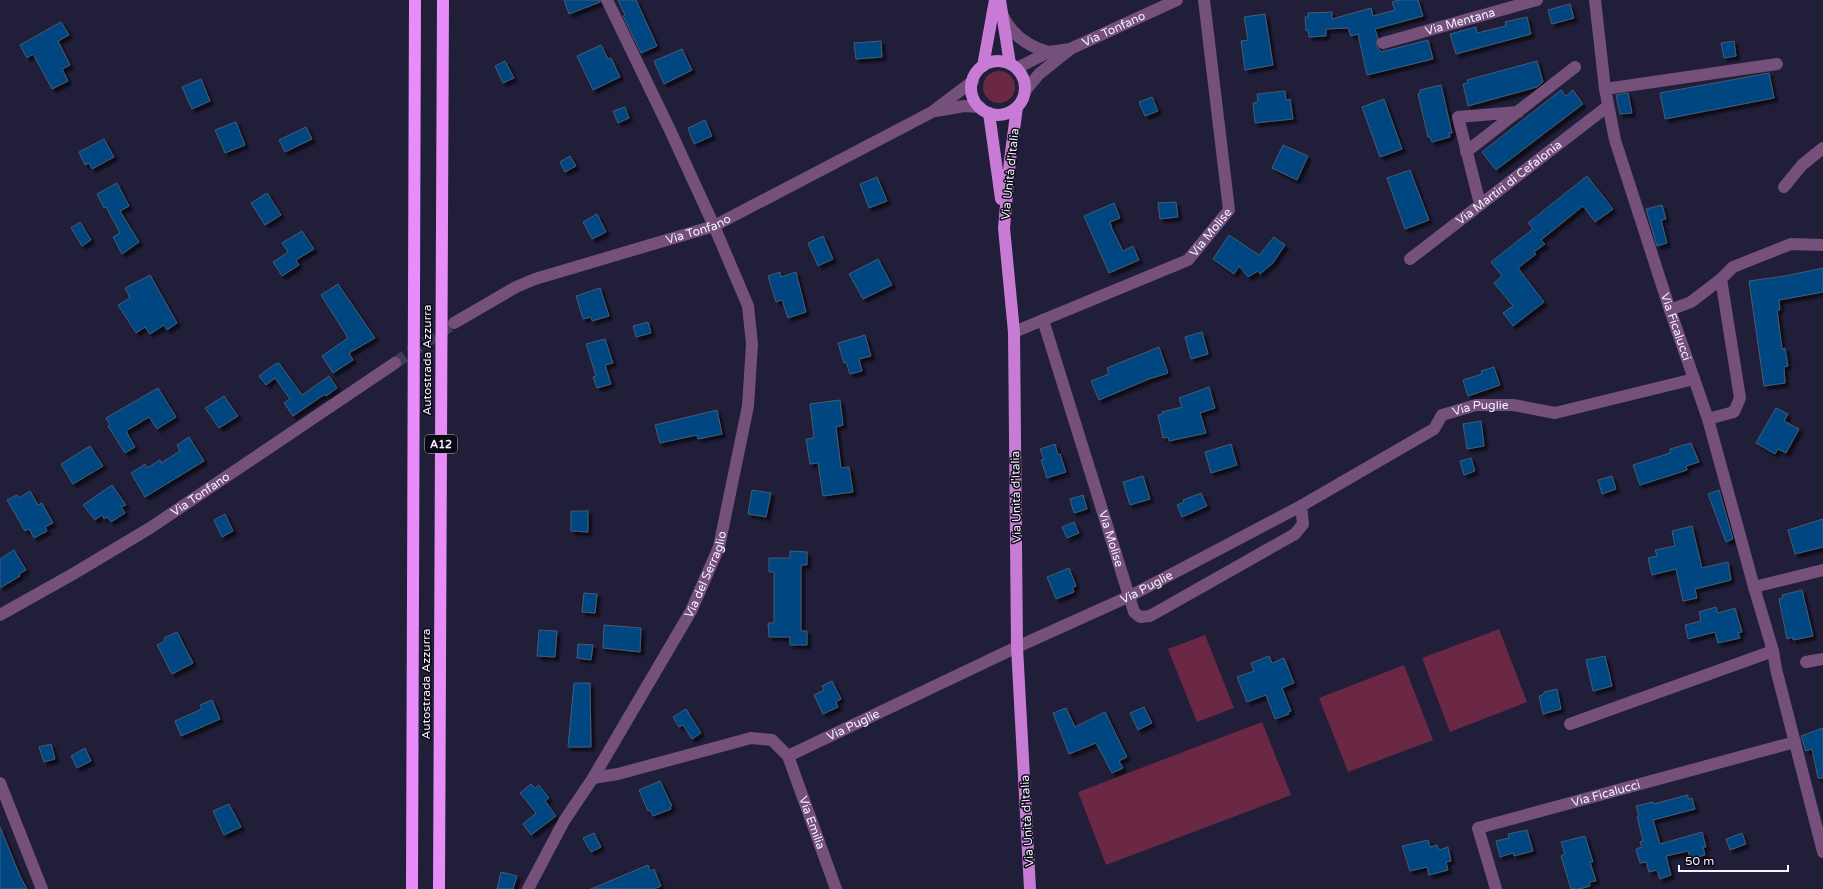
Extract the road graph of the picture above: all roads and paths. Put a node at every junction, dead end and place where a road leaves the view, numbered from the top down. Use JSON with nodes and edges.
{"nodes":[{"id":1,"x":415,"y":0,"type":"edge"},
{"id":2,"x":443,"y":0,"type":"edge"},
{"id":3,"x":607,"y":0,"type":"edge"},
{"id":4,"x":995,"y":0,"type":"edge"},
{"id":5,"x":1000,"y":0,"type":"edge"},
{"id":6,"x":1177,"y":0,"type":"edge"},
{"id":7,"x":1204,"y":0,"type":"edge"},
{"id":8,"x":1537,"y":0,"type":"edge"},
{"id":9,"x":1595,"y":0,"type":"edge"},
{"id":10,"x":1003,"y":16,"type":"junction"},
{"id":11,"x":1383,"y":43,"type":"dead end"},
{"id":12,"x":1070,"y":49,"type":"junction"},
{"id":13,"x":1049,"y":52,"type":"junction"},
{"id":14,"x":1776,"y":64,"type":"dead end"},
{"id":15,"x":983,"y":66,"type":"junction"},
{"id":16,"x":1013,"y":66,"type":"junction"},
{"id":17,"x":1575,"y":68,"type":"dead end"},
{"id":18,"x":973,"y":81,"type":"junction"},
{"id":19,"x":1605,"y":89,"type":"junction"},
{"id":20,"x":1025,"y":90,"type":"junction"},
{"id":21,"x":1608,"y":106,"type":"junction"},
{"id":22,"x":1017,"y":107,"type":"junction"},
{"id":23,"x":985,"y":110,"type":"junction"},
{"id":24,"x":932,"y":112,"type":"junction"},
{"id":25,"x":1518,"y":112,"type":"junction"},
{"id":26,"x":1823,"y":148,"type":"edge"},
{"id":27,"x":1466,"y":152,"type":"junction"},
{"id":28,"x":1784,"y":187,"type":"dead end"},
{"id":29,"x":1480,"y":204,"type":"junction"},
{"id":30,"x":714,"y":226,"type":"junction"},
{"id":31,"x":1004,"y":228,"type":"junction"},
{"id":32,"x":1823,"y":244,"type":"edge"},
{"id":33,"x":1410,"y":259,"type":"dead end"},
{"id":34,"x":1721,"y":280,"type":"junction"},
{"id":35,"x":1670,"y":310,"type":"junction"},
{"id":36,"x":1042,"y":320,"type":"junction"},
{"id":37,"x":454,"y":323,"type":"tunnel mouth"},
{"id":38,"x":1014,"y":332,"type":"junction"},
{"id":39,"x":394,"y":363,"type":"tunnel mouth"},
{"id":40,"x":1694,"y":379,"type":"junction"},
{"id":41,"x":1708,"y":418,"type":"junction"},
{"id":42,"x":1301,"y":506,"type":"junction"},
{"id":43,"x":1823,"y":570,"type":"edge"},
{"id":44,"x":1754,"y":587,"type":"junction"},
{"id":45,"x":1130,"y":596,"type":"junction"},
{"id":46,"x":0,"y":615,"type":"edge"},
{"id":47,"x":1018,"y":647,"type":"junction"},
{"id":48,"x":1774,"y":651,"type":"junction"},
{"id":49,"x":1823,"y":659,"type":"edge"},
{"id":50,"x":1806,"y":662,"type":"dead end"},
{"id":51,"x":1570,"y":724,"type":"dead end"},
{"id":52,"x":1795,"y":742,"type":"junction"},
{"id":53,"x":788,"y":756,"type":"junction"},
{"id":54,"x":593,"y":778,"type":"junction"},
{"id":55,"x":0,"y":783,"type":"edge"},
{"id":56,"x":1823,"y":852,"type":"edge"},
{"id":57,"x":42,"y":889,"type":"edge"},
{"id":58,"x":412,"y":889,"type":"edge"},
{"id":59,"x":438,"y":889,"type":"edge"},
{"id":60,"x":528,"y":889,"type":"edge"},
{"id":61,"x":836,"y":889,"type":"edge"},
{"id":62,"x":1030,"y":889,"type":"edge"},
{"id":63,"x":1496,"y":889,"type":"edge"}],
"edges":[{"from":1,"to":58,"type":"highway","name":"Autostrada Azzurra","number":"A12"},
{"from":2,"to":59,"type":"highway","name":"Autostrada Azzurra","number":"A12"},
{"from":3,"to":30,"type":"street","name":"Via del Serraglio"},
{"from":4,"to":15,"type":"main road"},
{"from":5,"to":10,"type":"main road"},
{"from":6,"to":12,"type":"street","name":"Via Tonfano"},
{"from":7,"to":36,"type":"street","name":"Via Molise"},
{"from":8,"to":11,"type":"street","name":"Via Mentana"},
{"from":9,"to":19,"type":"street","name":"Via Ficalucci"},
{"from":10,"to":13,"type":"street","name":"Via Tonfano"},
{"from":10,"to":16,"type":"main road"},
{"from":12,"to":13,"type":"street","name":"Via Tonfano"},
{"from":12,"to":20,"type":"street"},
{"from":13,"to":16,"type":"street","name":"Via Tonfano"},
{"from":14,"to":19,"type":"street"},
{"from":15,"to":16,"type":"main road"},
{"from":15,"to":18,"type":"main road"},
{"from":16,"to":20,"type":"main road"},
{"from":17,"to":25,"type":"street"},
{"from":18,"to":23,"type":"main road"},
{"from":18,"to":24,"type":"street"},
{"from":19,"to":21,"type":"street","name":"Via Ficalucci"},
{"from":20,"to":22,"type":"main road"},
{"from":21,"to":29,"type":"street","name":"Via Martiri di Cefalonia"},
{"from":21,"to":35,"type":"street","name":"Via Ficalucci"},
{"from":22,"to":23,"type":"main road"},
{"from":22,"to":31,"type":"main road","name":"Via Unità d'Italia"},
{"from":23,"to":24,"type":"street"},
{"from":23,"to":31,"type":"main road"},
{"from":24,"to":30,"type":"street","name":"Via Tonfano"},
{"from":25,"to":27,"type":"street"},
{"from":25,"to":27,"type":"street"},
{"from":26,"to":28,"type":"street"},
{"from":27,"to":29,"type":"street"},
{"from":29,"to":33,"type":"street","name":"Via Martiri di Cefalonia"},
{"from":30,"to":37,"type":"street","name":"Via Tonfano"},
{"from":30,"to":54,"type":"street","name":"Via del Serraglio"},
{"from":31,"to":38,"type":"main road","name":"Via Unità d'Italia"},
{"from":32,"to":34,"type":"street"},
{"from":34,"to":35,"type":"street"},
{"from":34,"to":41,"type":"street"},
{"from":35,"to":40,"type":"street","name":"Via Ficalucci"},
{"from":36,"to":38,"type":"street","name":"Via Molise"},
{"from":36,"to":45,"type":"street","name":"Via Molise"},
{"from":38,"to":47,"type":"main road","name":"Via Unità d'Italia"},
{"from":39,"to":46,"type":"street","name":"Via Tonfano"},
{"from":40,"to":41,"type":"street","name":"Via Ficalucci"},
{"from":40,"to":42,"type":"street","name":"Via Puglie"},
{"from":41,"to":44,"type":"street","name":"Via Ficalucci"},
{"from":42,"to":45,"type":"street","name":"Via Puglie"},
{"from":42,"to":45,"type":"street","name":"Via Molise"},
{"from":43,"to":44,"type":"street"},
{"from":44,"to":48,"type":"street","name":"Via Ficalucci"},
{"from":45,"to":47,"type":"street","name":"Via Puglie"},
{"from":47,"to":53,"type":"street","name":"Via Puglie"},
{"from":47,"to":62,"type":"main road","name":"Via Unità d'Italia"},
{"from":48,"to":51,"type":"street"},
{"from":48,"to":52,"type":"street","name":"Via Ficalucci"},
{"from":49,"to":50,"type":"street"},
{"from":52,"to":56,"type":"street","name":"Via Ficalucci"},
{"from":52,"to":63,"type":"street","name":"Via Ficalucci"},
{"from":53,"to":54,"type":"street"},
{"from":53,"to":61,"type":"street","name":"Via Emilia"},
{"from":54,"to":60,"type":"street","name":"Via del Serraglio"},
{"from":55,"to":57,"type":"street"}]}
